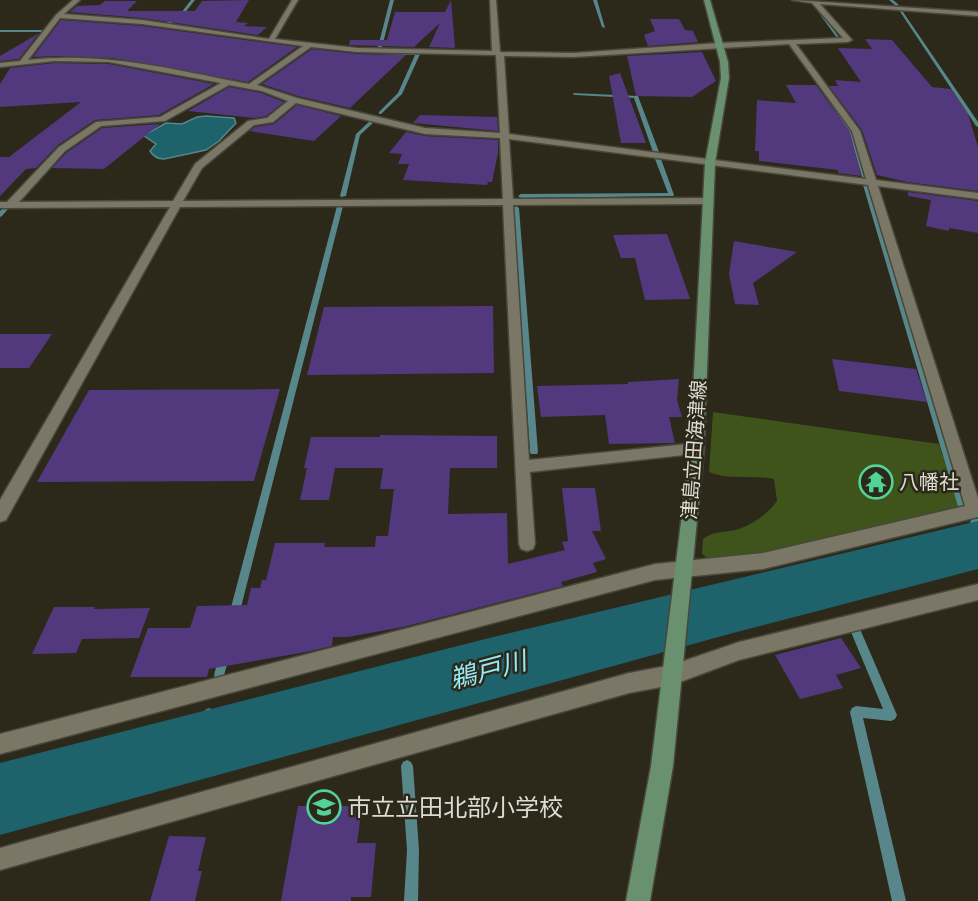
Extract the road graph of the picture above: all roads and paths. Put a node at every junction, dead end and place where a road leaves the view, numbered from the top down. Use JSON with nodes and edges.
{"nodes":[{"id":1,"x":77,"y":0,"type":"edge"},
{"id":2,"x":295,"y":0,"type":"edge"},
{"id":3,"x":493,"y":0,"type":"edge"},
{"id":4,"x":707,"y":0,"type":"edge"},
{"id":5,"x":795,"y":0,"type":"edge"},
{"id":6,"x":814,"y":1,"type":"edge"},
{"id":7,"x":966,"y":7,"type":"dead end"},
{"id":8,"x":976,"y":13,"type":"edge"},
{"id":9,"x":58,"y":16,"type":"junction"},
{"id":10,"x":271,"y":41,"type":"junction"},
{"id":11,"x":792,"y":43,"type":"junction"},
{"id":12,"x":718,"y":45,"type":"junction"},
{"id":13,"x":308,"y":46,"type":"junction"},
{"id":14,"x":498,"y":54,"type":"junction"},
{"id":15,"x":23,"y":61,"type":"junction"},
{"id":16,"x":3,"y":64,"type":"edge"},
{"id":17,"x":0,"y":75,"type":"edge"},
{"id":18,"x":227,"y":83,"type":"junction"},
{"id":19,"x":250,"y":87,"type":"junction"},
{"id":20,"x":294,"y":100,"type":"junction"},
{"id":21,"x":504,"y":136,"type":"junction"},
{"id":22,"x":710,"y":163,"type":"junction"},
{"id":23,"x":873,"y":181,"type":"junction"},
{"id":24,"x":978,"y":196,"type":"edge"},
{"id":25,"x":707,"y":201,"type":"junction"},
{"id":26,"x":508,"y":202,"type":"junction"},
{"id":27,"x":177,"y":204,"type":"junction"},
{"id":28,"x":5,"y":205,"type":"edge"},
{"id":29,"x":697,"y":449,"type":"junction"},
{"id":30,"x":522,"y":467,"type":"junction"},
{"id":31,"x":976,"y":511,"type":"edge"},
{"id":32,"x":0,"y":515,"type":"edge"},
{"id":33,"x":526,"y":544,"type":"dead end"},
{"id":34,"x":684,"y":572,"type":"junction"},
{"id":35,"x":978,"y":592,"type":"edge"},
{"id":36,"x":672,"y":675,"type":"junction"},
{"id":37,"x":0,"y":744,"type":"edge"},
{"id":38,"x":0,"y":860,"type":"edge"},
{"id":39,"x":638,"y":901,"type":"edge"}],
"edges":[{"from":1,"to":9,"type":"street"},
{"from":2,"to":10,"type":"street"},
{"from":3,"to":14,"type":"street"},
{"from":4,"to":12,"type":"main road","name":"津島立田海津線"},
{"from":5,"to":6,"type":"street"},
{"from":6,"to":8,"type":"street"},
{"from":6,"to":11,"type":"street"},
{"from":7,"to":8,"type":"street"},
{"from":9,"to":10,"type":"street"},
{"from":9,"to":15,"type":"street"},
{"from":10,"to":13,"type":"street"},
{"from":11,"to":12,"type":"street"},
{"from":11,"to":23,"type":"street"},
{"from":12,"to":14,"type":"street"},
{"from":12,"to":22,"type":"main road","name":"津島立田海津線"},
{"from":13,"to":14,"type":"street"},
{"from":13,"to":19,"type":"street"},
{"from":14,"to":21,"type":"street"},
{"from":15,"to":16,"type":"street"},
{"from":15,"to":18,"type":"street"},
{"from":16,"to":17,"type":"street"},
{"from":18,"to":19,"type":"street"},
{"from":18,"to":28,"type":"street"},
{"from":19,"to":20,"type":"street"},
{"from":20,"to":21,"type":"street"},
{"from":20,"to":27,"type":"street"},
{"from":21,"to":22,"type":"street"},
{"from":21,"to":26,"type":"street"},
{"from":22,"to":23,"type":"street"},
{"from":22,"to":25,"type":"main road","name":"津島立田海津線"},
{"from":23,"to":24,"type":"street"},
{"from":23,"to":31,"type":"street"},
{"from":25,"to":26,"type":"street"},
{"from":25,"to":29,"type":"main road","name":"津島立田海津線"},
{"from":26,"to":27,"type":"street"},
{"from":26,"to":30,"type":"street"},
{"from":27,"to":28,"type":"street"},
{"from":27,"to":32,"type":"street"},
{"from":29,"to":30,"type":"street"},
{"from":29,"to":34,"type":"main road","name":"津島立田海津線"},
{"from":30,"to":33,"type":"street"},
{"from":31,"to":34,"type":"street"},
{"from":34,"to":36,"type":"main road","name":"津島立田海津線"},
{"from":34,"to":37,"type":"street"},
{"from":35,"to":36,"type":"street"},
{"from":36,"to":38,"type":"street"},
{"from":36,"to":39,"type":"main road","name":"津島立田海津線"}]}
